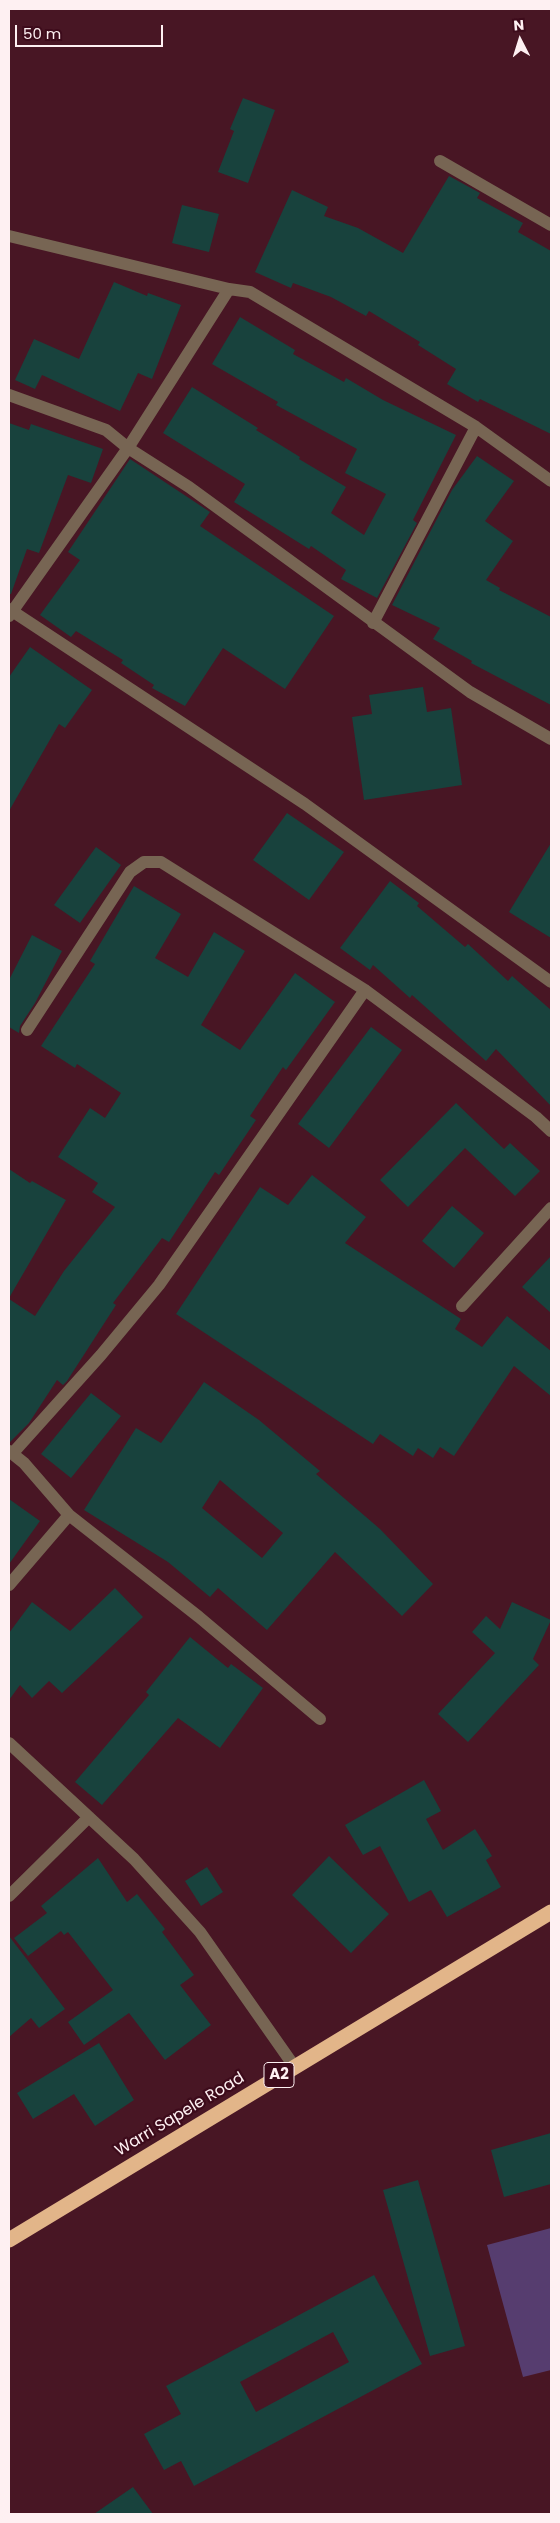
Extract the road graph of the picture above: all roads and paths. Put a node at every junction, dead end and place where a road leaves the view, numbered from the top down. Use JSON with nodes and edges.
{"nodes":[{"id":1,"x":440,"y":161,"type":"dead end"},
{"id":2,"x":551,"y":225,"type":"edge"},
{"id":3,"x":9,"y":236,"type":"edge"},
{"id":4,"x":229,"y":289,"type":"junction"},
{"id":5,"x":9,"y":394,"type":"edge"},
{"id":6,"x":476,"y":428,"type":"junction"},
{"id":7,"x":128,"y":448,"type":"junction"},
{"id":8,"x":551,"y":480,"type":"edge"},
{"id":9,"x":10,"y":611,"type":"edge"},
{"id":10,"x":373,"y":623,"type":"junction"},
{"id":11,"x":551,"y":739,"type":"edge"},
{"id":12,"x":551,"y":982,"type":"edge"},
{"id":13,"x":365,"y":990,"type":"junction"},
{"id":14,"x":27,"y":1030,"type":"dead end"},
{"id":15,"x":551,"y":1131,"type":"edge"},
{"id":16,"x":551,"y":1208,"type":"edge"},
{"id":17,"x":462,"y":1306,"type":"dead end"},
{"id":18,"x":10,"y":1452,"type":"edge"},
{"id":19,"x":69,"y":1515,"type":"junction"},
{"id":20,"x":9,"y":1585,"type":"edge"},
{"id":21,"x":320,"y":1719,"type":"dead end"},
{"id":22,"x":9,"y":1743,"type":"edge"},
{"id":23,"x":89,"y":1817,"type":"junction"},
{"id":24,"x":9,"y":1896,"type":"edge"},
{"id":25,"x":551,"y":1912,"type":"edge"},
{"id":26,"x":294,"y":2066,"type":"junction"},
{"id":27,"x":9,"y":2240,"type":"edge"}],
"edges":[{"from":1,"to":2,"type":"street"},
{"from":3,"to":4,"type":"street"},
{"from":4,"to":6,"type":"street"},
{"from":4,"to":7,"type":"street"},
{"from":5,"to":7,"type":"street"},
{"from":6,"to":8,"type":"street"},
{"from":6,"to":10,"type":"street"},
{"from":7,"to":9,"type":"street"},
{"from":7,"to":10,"type":"street"},
{"from":9,"to":12,"type":"street"},
{"from":10,"to":11,"type":"street"},
{"from":13,"to":14,"type":"street"},
{"from":13,"to":15,"type":"street"},
{"from":13,"to":18,"type":"street"},
{"from":16,"to":17,"type":"street"},
{"from":18,"to":19,"type":"street"},
{"from":19,"to":20,"type":"street"},
{"from":19,"to":21,"type":"street"},
{"from":22,"to":23,"type":"street"},
{"from":23,"to":24,"type":"street"},
{"from":23,"to":26,"type":"street"},
{"from":25,"to":26,"type":"highway","name":"Warri Sapele Road","number":"A2"},
{"from":26,"to":27,"type":"highway","name":"Warri Sapele Road","number":"A2"}]}
